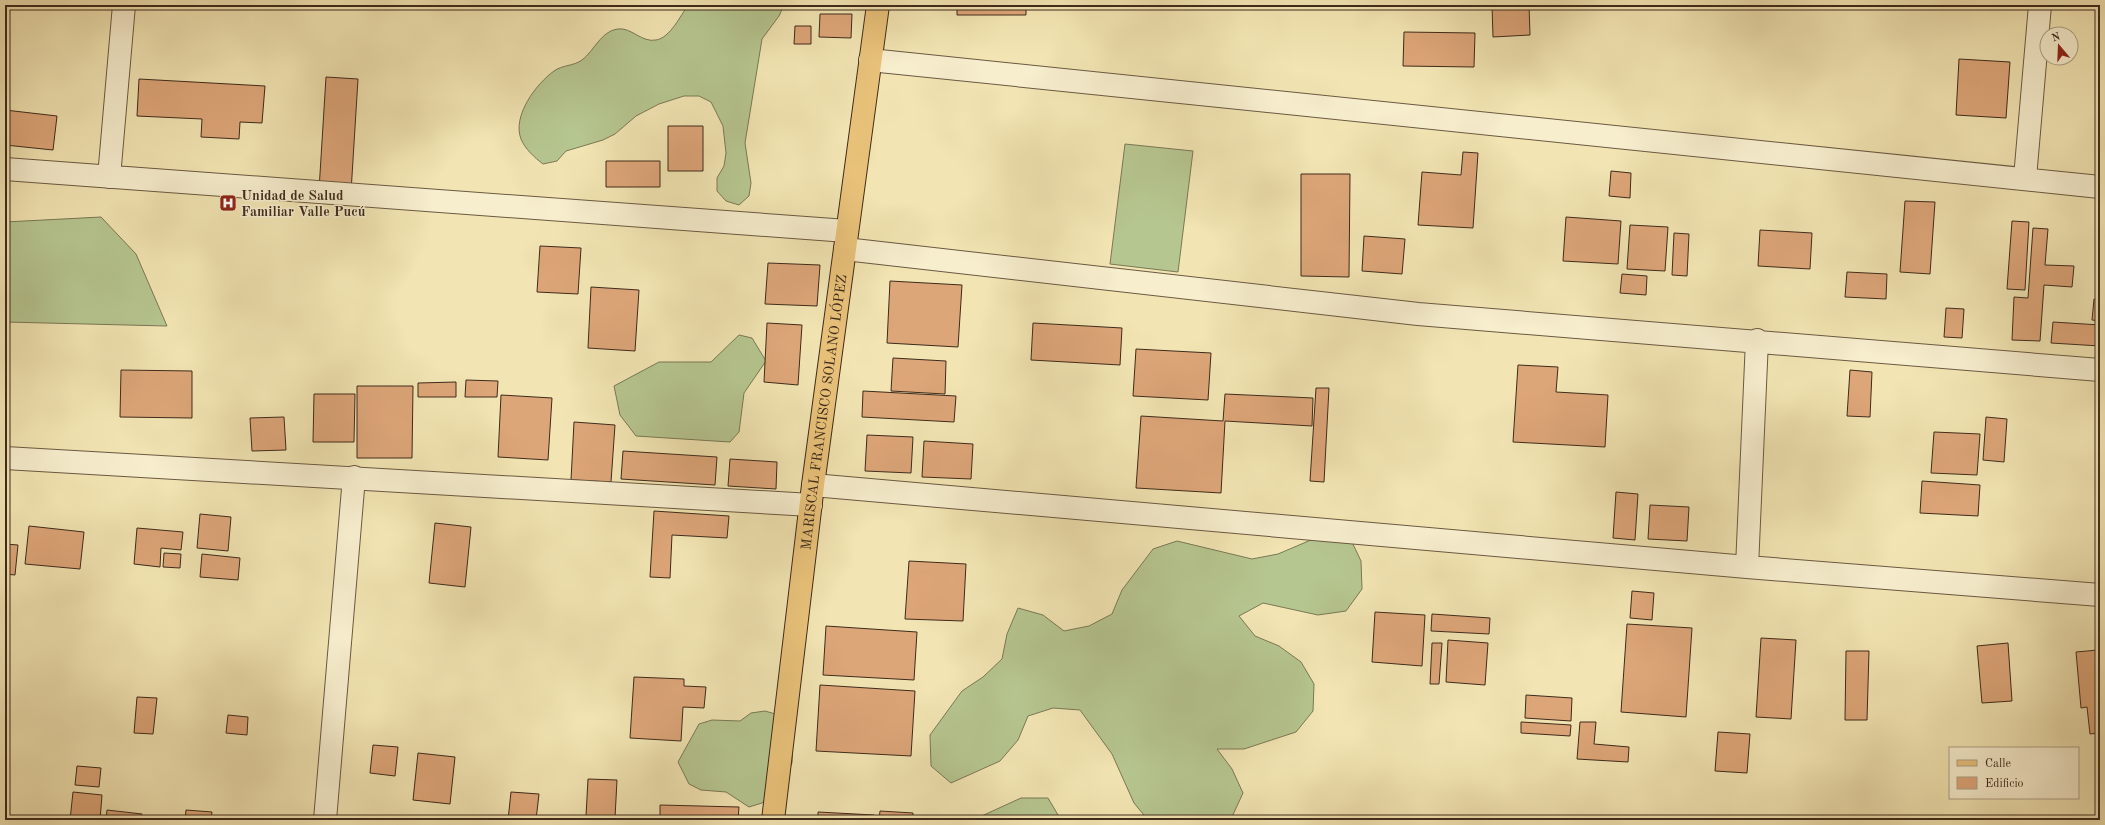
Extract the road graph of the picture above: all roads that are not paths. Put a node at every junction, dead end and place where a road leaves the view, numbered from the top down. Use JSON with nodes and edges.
{"nodes":[{"id":1,"x":124,"y":5,"type":"edge"},
{"id":2,"x":878,"y":5,"type":"edge"},
{"id":3,"x":2040,"y":5,"type":"edge"},
{"id":4,"x":870,"y":60,"type":"junction"},
{"id":5,"x":5,"y":169,"type":"edge"},
{"id":6,"x":109,"y":177,"type":"junction"},
{"id":7,"x":2025,"y":178,"type":"junction"},
{"id":8,"x":2100,"y":187,"type":"edge"},
{"id":9,"x":846,"y":240,"type":"junction"},
{"id":10,"x":1756,"y":340,"type":"junction"},
{"id":11,"x":2100,"y":370,"type":"edge"},
{"id":12,"x":5,"y":458,"type":"edge"},
{"id":13,"x":354,"y":477,"type":"junction"},
{"id":14,"x":812,"y":495,"type":"junction"},
{"id":15,"x":1747,"y":567,"type":"junction"},
{"id":16,"x":2100,"y":595,"type":"edge"},
{"id":17,"x":325,"y":820,"type":"edge"},
{"id":18,"x":773,"y":820,"type":"edge"}],
"edges":[{"from":1,"to":6,"type":"street"},
{"from":2,"to":4,"type":"main road","name":"MARISCAL FRANCISCO SOLANO LÓPEZ"},
{"from":3,"to":7,"type":"street"},
{"from":4,"to":7,"type":"street"},
{"from":4,"to":9,"type":"main road","name":"MARISCAL FRANCISCO SOLANO LÓPEZ"},
{"from":5,"to":6,"type":"street"},
{"from":6,"to":9,"type":"street"},
{"from":7,"to":8,"type":"street"},
{"from":9,"to":10,"type":"street"},
{"from":9,"to":14,"type":"main road","name":"MARISCAL FRANCISCO SOLANO LÓPEZ"},
{"from":10,"to":11,"type":"street"},
{"from":10,"to":15,"type":"street"},
{"from":12,"to":13,"type":"street"},
{"from":13,"to":14,"type":"street"},
{"from":13,"to":17,"type":"street"},
{"from":14,"to":15,"type":"street"},
{"from":14,"to":18,"type":"main road","name":"MARISCAL FRANCISCO SOLANO LÓPEZ"},
{"from":15,"to":16,"type":"street"}]}
